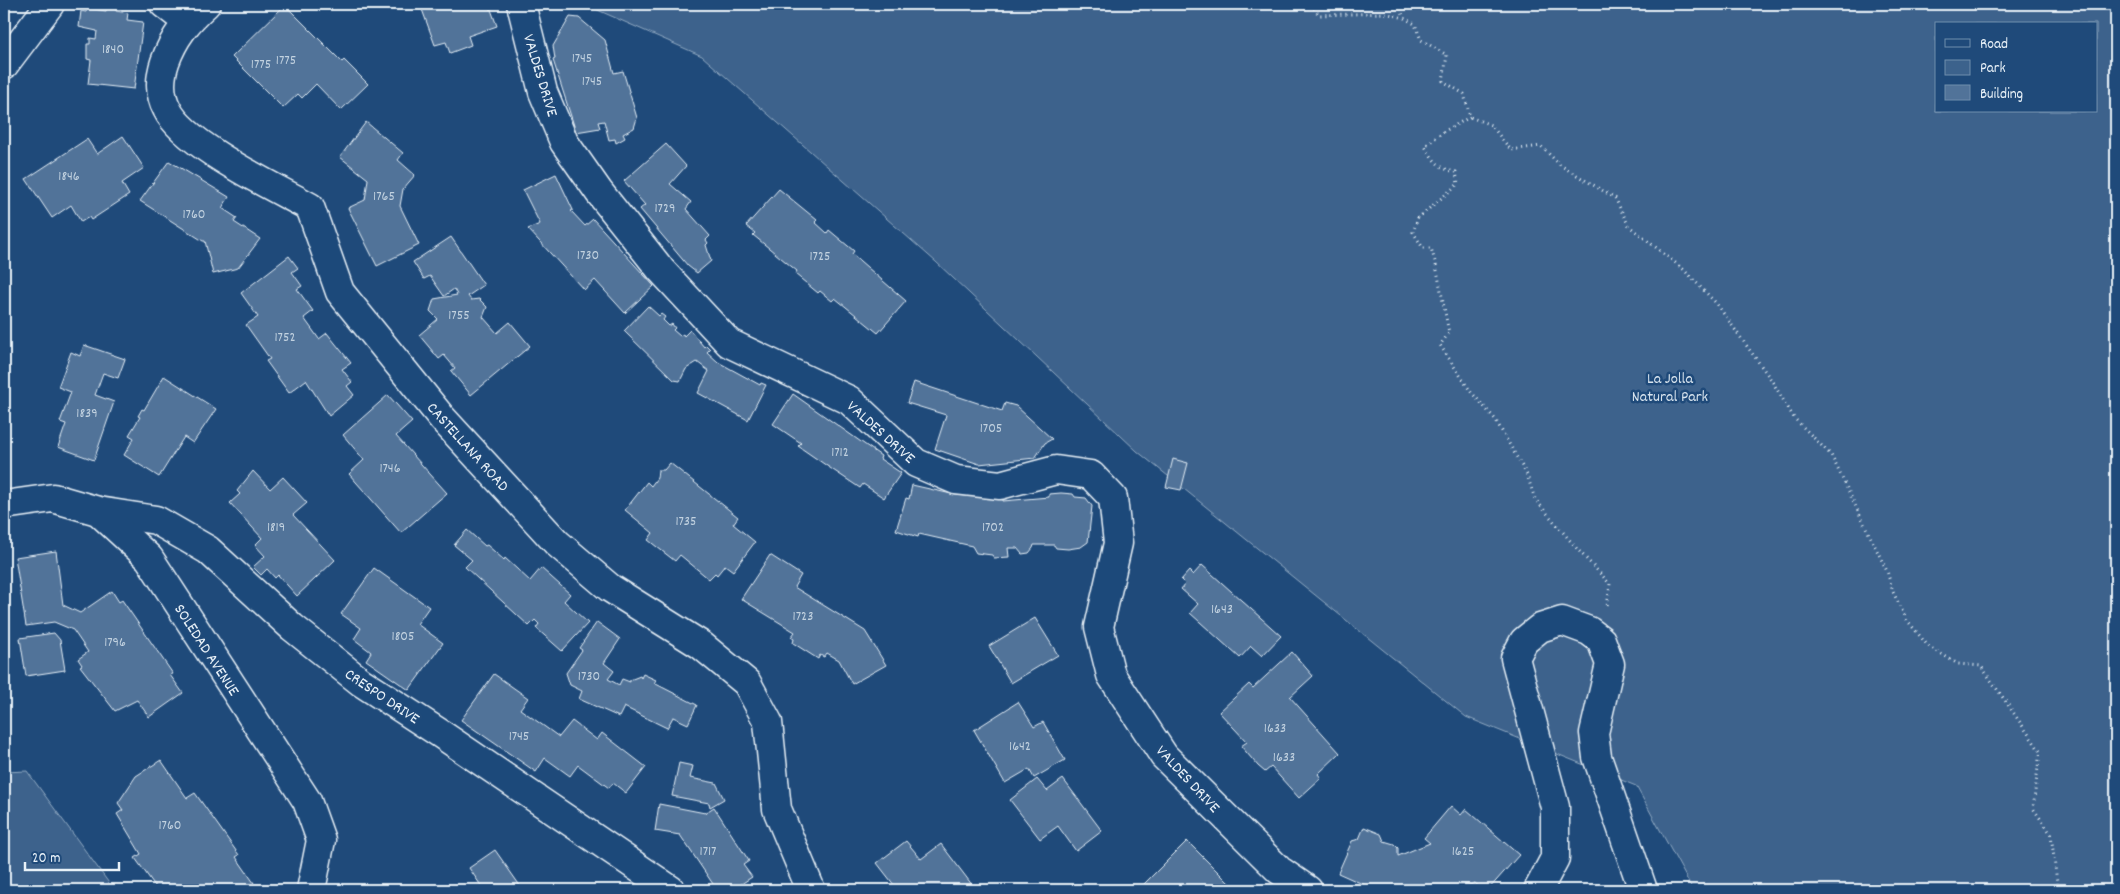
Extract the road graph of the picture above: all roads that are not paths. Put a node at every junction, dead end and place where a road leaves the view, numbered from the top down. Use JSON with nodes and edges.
{"nodes":[{"id":1,"x":50,"y":4,"type":"edge"},
{"id":2,"x":164,"y":4,"type":"edge"},
{"id":3,"x":521,"y":4,"type":"edge"},
{"id":4,"x":196,"y":12,"type":"edge"},
{"id":5,"x":4,"y":65,"type":"edge"},
{"id":6,"x":4,"y":505,"type":"edge"},
{"id":7,"x":98,"y":511,"type":"junction"},
{"id":8,"x":311,"y":890,"type":"edge"},
{"id":9,"x":670,"y":890,"type":"edge"},
{"id":10,"x":811,"y":890,"type":"edge"},
{"id":11,"x":1308,"y":890,"type":"edge"},
{"id":12,"x":1538,"y":890,"type":"edge"},
{"id":13,"x":1642,"y":890,"type":"edge"}],
"edges":[{"from":1,"to":5,"type":"street"},
{"from":2,"to":4,"type":"street"},
{"from":3,"to":11,"type":"street","name":"VALDES DRIVE"},
{"from":4,"to":10,"type":"street","name":"CASTELLANA ROAD"},
{"from":6,"to":7,"type":"street","name":"SOLEDAD AVENUE"},
{"from":7,"to":8,"type":"street","name":"SOLEDAD AVENUE"},
{"from":7,"to":9,"type":"street","name":"CRESPO DRIVE"},
{"from":12,"to":13,"type":"street"}]}
